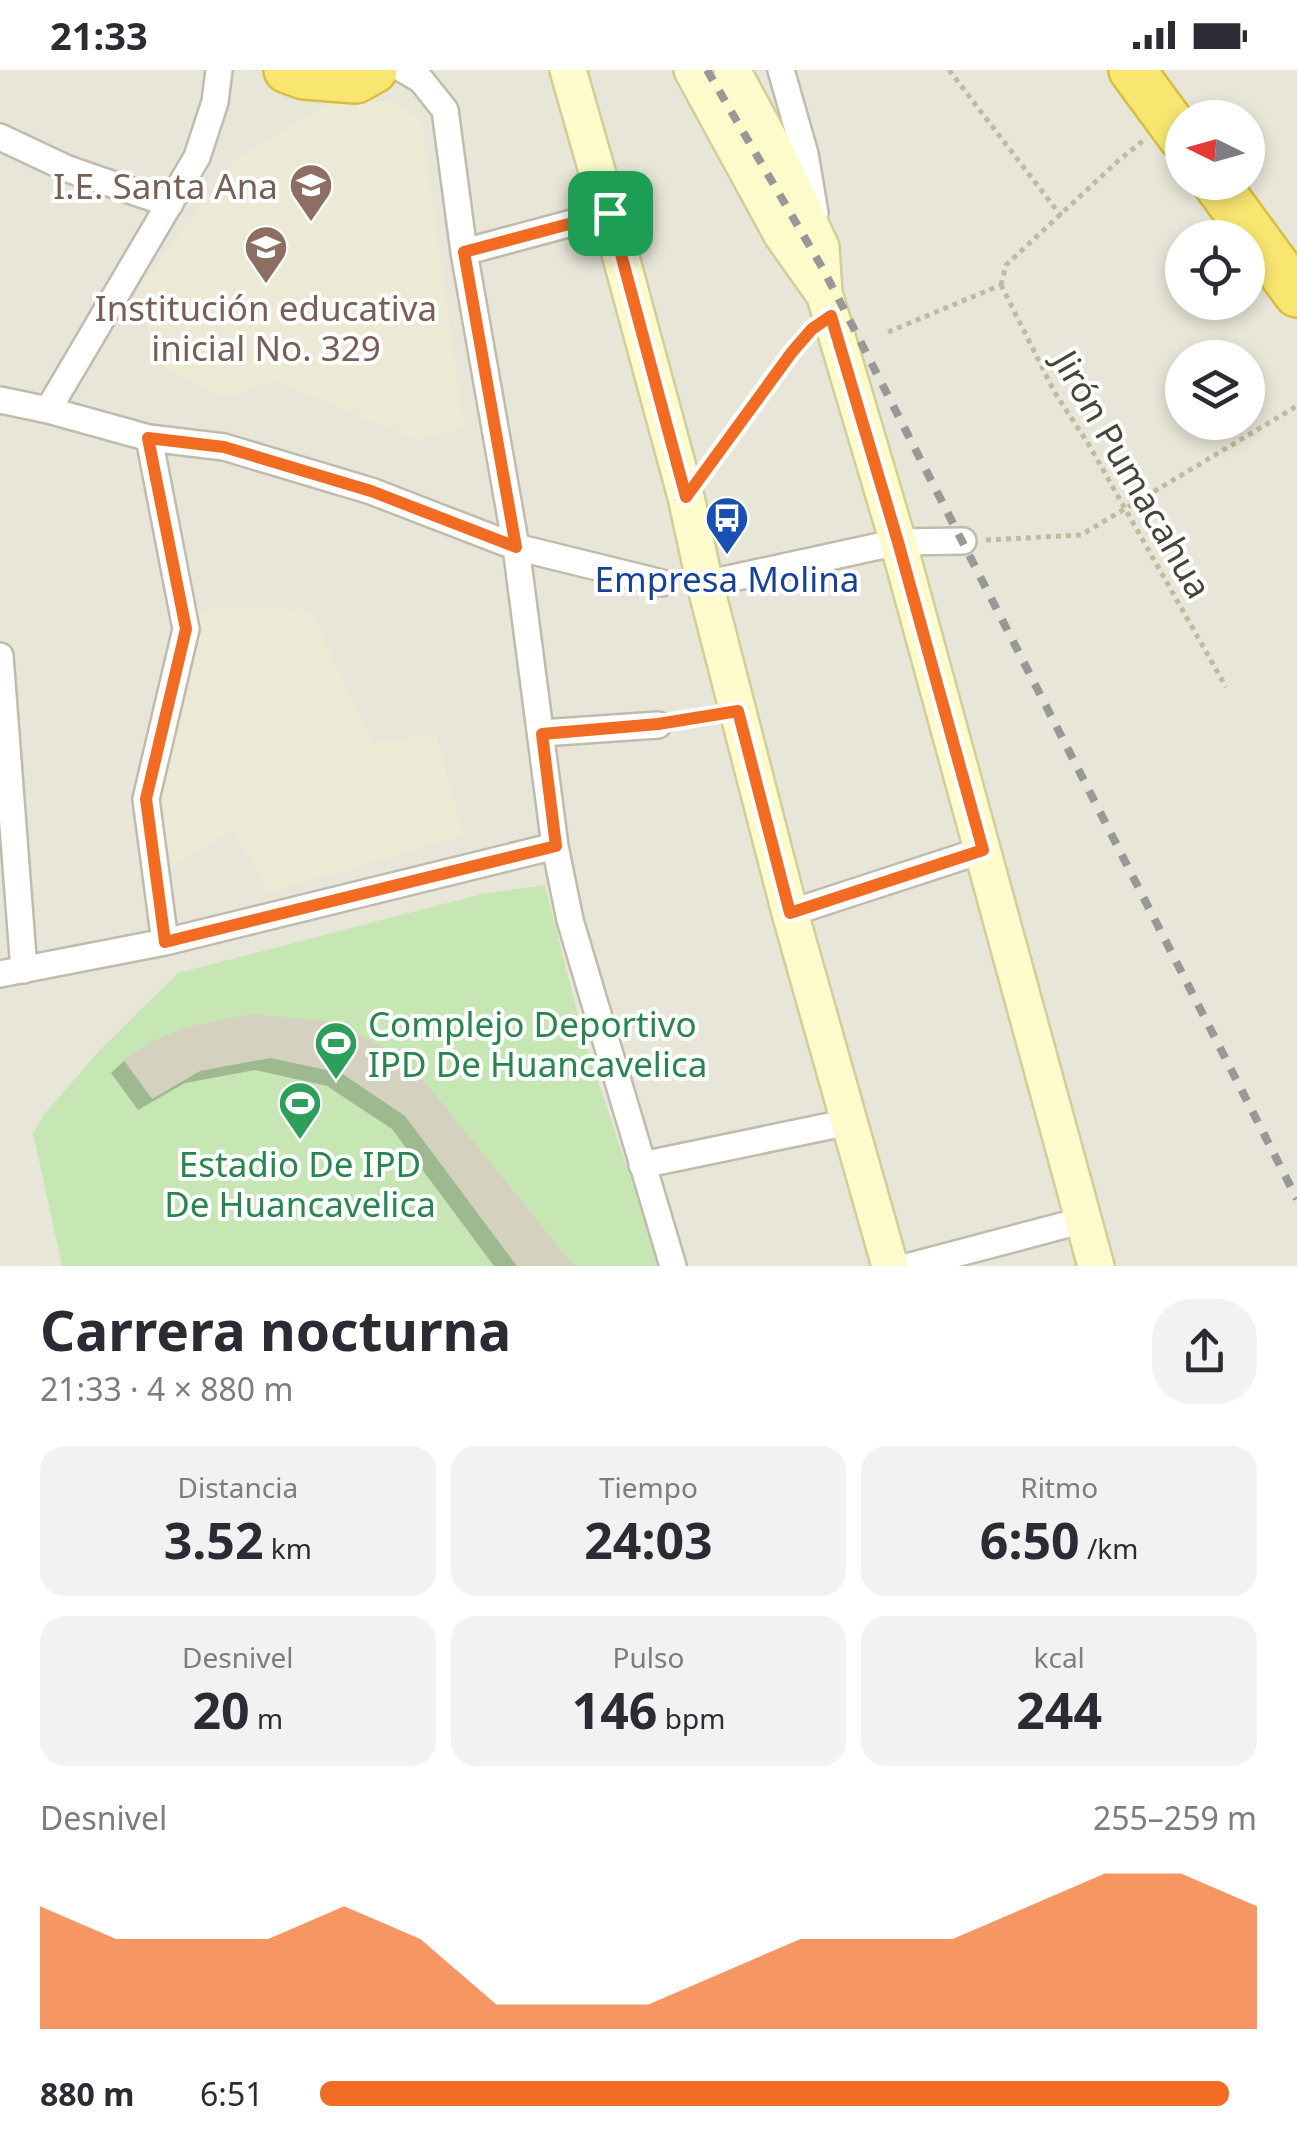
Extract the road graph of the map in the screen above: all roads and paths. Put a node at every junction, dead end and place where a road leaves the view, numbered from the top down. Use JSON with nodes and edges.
{"nodes":[{"id":1,"x":219,"y":70,"type":"edge"},
{"id":2,"x":287,"y":70,"type":"edge"},
{"id":3,"x":374,"y":70,"type":"edge"},
{"id":4,"x":404,"y":70,"type":"edge"},
{"id":5,"x":568,"y":70,"type":"edge"},
{"id":6,"x":692,"y":70,"type":"edge"},
{"id":7,"x":732,"y":70,"type":"edge"},
{"id":8,"x":782,"y":70,"type":"edge"},
{"id":9,"x":948,"y":70,"type":"edge"},
{"id":10,"x":1132,"y":70,"type":"edge"},
{"id":11,"x":1165,"y":115,"type":"edge"},
{"id":12,"x":1165,"y":136,"type":"edge"},
{"id":13,"x":0,"y":137,"type":"edge"},
{"id":14,"x":1228,"y":200,"type":"edge"},
{"id":15,"x":170,"y":204,"type":"junction"},
{"id":16,"x":610,"y":213,"type":"junction"},
{"id":17,"x":1061,"y":216,"type":"junction"},
{"id":18,"x":822,"y":247,"type":"junction"},
{"id":19,"x":464,"y":252,"type":"junction"},
{"id":20,"x":1001,"y":285,"type":"junction"},
{"id":21,"x":1297,"y":294,"type":"edge"},
{"id":22,"x":827,"y":305,"type":"junction"},
{"id":23,"x":888,"y":332,"type":"dead end"},
{"id":24,"x":0,"y":400,"type":"edge"},
{"id":25,"x":1297,"y":406,"type":"edge"},
{"id":26,"x":48,"y":410,"type":"junction"},
{"id":27,"x":148,"y":438,"type":"junction"},
{"id":28,"x":686,"y":497,"type":"junction"},
{"id":29,"x":1124,"y":510,"type":"junction"},
{"id":30,"x":964,"y":541,"type":"joint"},
{"id":31,"x":898,"y":542,"type":"junction"},
{"id":32,"x":516,"y":547,"type":"junction"},
{"id":33,"x":662,"y":583,"type":"dead end"},
{"id":34,"x":705,"y":584,"type":"junction"},
{"id":35,"x":0,"y":656,"type":"edge"},
{"id":36,"x":1226,"y":686,"type":"dead end"},
{"id":37,"x":738,"y":711,"type":"junction"},
{"id":38,"x":658,"y":724,"type":"joint"},
{"id":39,"x":542,"y":734,"type":"junction"},
{"id":40,"x":556,"y":846,"type":"junction"},
{"id":41,"x":983,"y":850,"type":"junction"},
{"id":42,"x":790,"y":913,"type":"junction"},
{"id":43,"x":165,"y":942,"type":"junction"},
{"id":44,"x":12,"y":972,"type":"edge"},
{"id":45,"x":849,"y":1122,"type":"junction"},
{"id":46,"x":642,"y":1166,"type":"junction"},
{"id":47,"x":1084,"y":1220,"type":"junction"},
{"id":48,"x":673,"y":1266,"type":"edge"},
{"id":49,"x":890,"y":1266,"type":"edge"},
{"id":50,"x":910,"y":1266,"type":"edge"},
{"id":51,"x":1096,"y":1266,"type":"edge"}],
"edges":[{"from":1,"to":15,"type":"street"},
{"from":2,"to":3,"type":"highway"},
{"from":4,"to":19,"type":"street"},
{"from":5,"to":16,"type":"street"},
{"from":6,"to":22,"type":"street"},
{"from":7,"to":18,"type":"street"},
{"from":8,"to":18,"type":"street"},
{"from":9,"to":17,"type":"path"},
{"from":10,"to":11,"type":"highway"},
{"from":12,"to":17,"type":"path"},
{"from":13,"to":15,"type":"street"},
{"from":14,"to":21,"type":"highway"},
{"from":15,"to":26,"type":"street"},
{"from":16,"to":19,"type":"street"},
{"from":16,"to":28,"type":"street"},
{"from":17,"to":20,"type":"path"},
{"from":18,"to":22,"type":"street"},
{"from":19,"to":32,"type":"street"},
{"from":20,"to":23,"type":"path"},
{"from":20,"to":29,"type":"path","name":"Jirón Pumacahua"},
{"from":22,"to":28,"type":"path"},
{"from":22,"to":31,"type":"street"},
{"from":24,"to":26,"type":"street"},
{"from":25,"to":29,"type":"path"},
{"from":26,"to":27,"type":"street"},
{"from":27,"to":32,"type":"street"},
{"from":27,"to":43,"type":"street"},
{"from":28,"to":34,"type":"street"},
{"from":29,"to":30,"type":"path"},
{"from":29,"to":36,"type":"path","name":"Jirón Pumacahua"},
{"from":30,"to":31,"type":"street"},
{"from":31,"to":34,"type":"street"},
{"from":31,"to":41,"type":"street"},
{"from":32,"to":33,"type":"street"},
{"from":32,"to":39,"type":"street"},
{"from":34,"to":37,"type":"street"},
{"from":35,"to":44,"type":"street"},
{"from":37,"to":38,"type":"path"},
{"from":37,"to":42,"type":"street"},
{"from":38,"to":39,"type":"street"},
{"from":39,"to":40,"type":"street"},
{"from":40,"to":43,"type":"street"},
{"from":40,"to":46,"type":"street"},
{"from":41,"to":42,"type":"street"},
{"from":41,"to":47,"type":"street"},
{"from":42,"to":45,"type":"street"},
{"from":43,"to":44,"type":"street"},
{"from":45,"to":46,"type":"street"},
{"from":45,"to":49,"type":"street"},
{"from":46,"to":48,"type":"street"},
{"from":47,"to":50,"type":"street"},
{"from":47,"to":51,"type":"street"}]}
